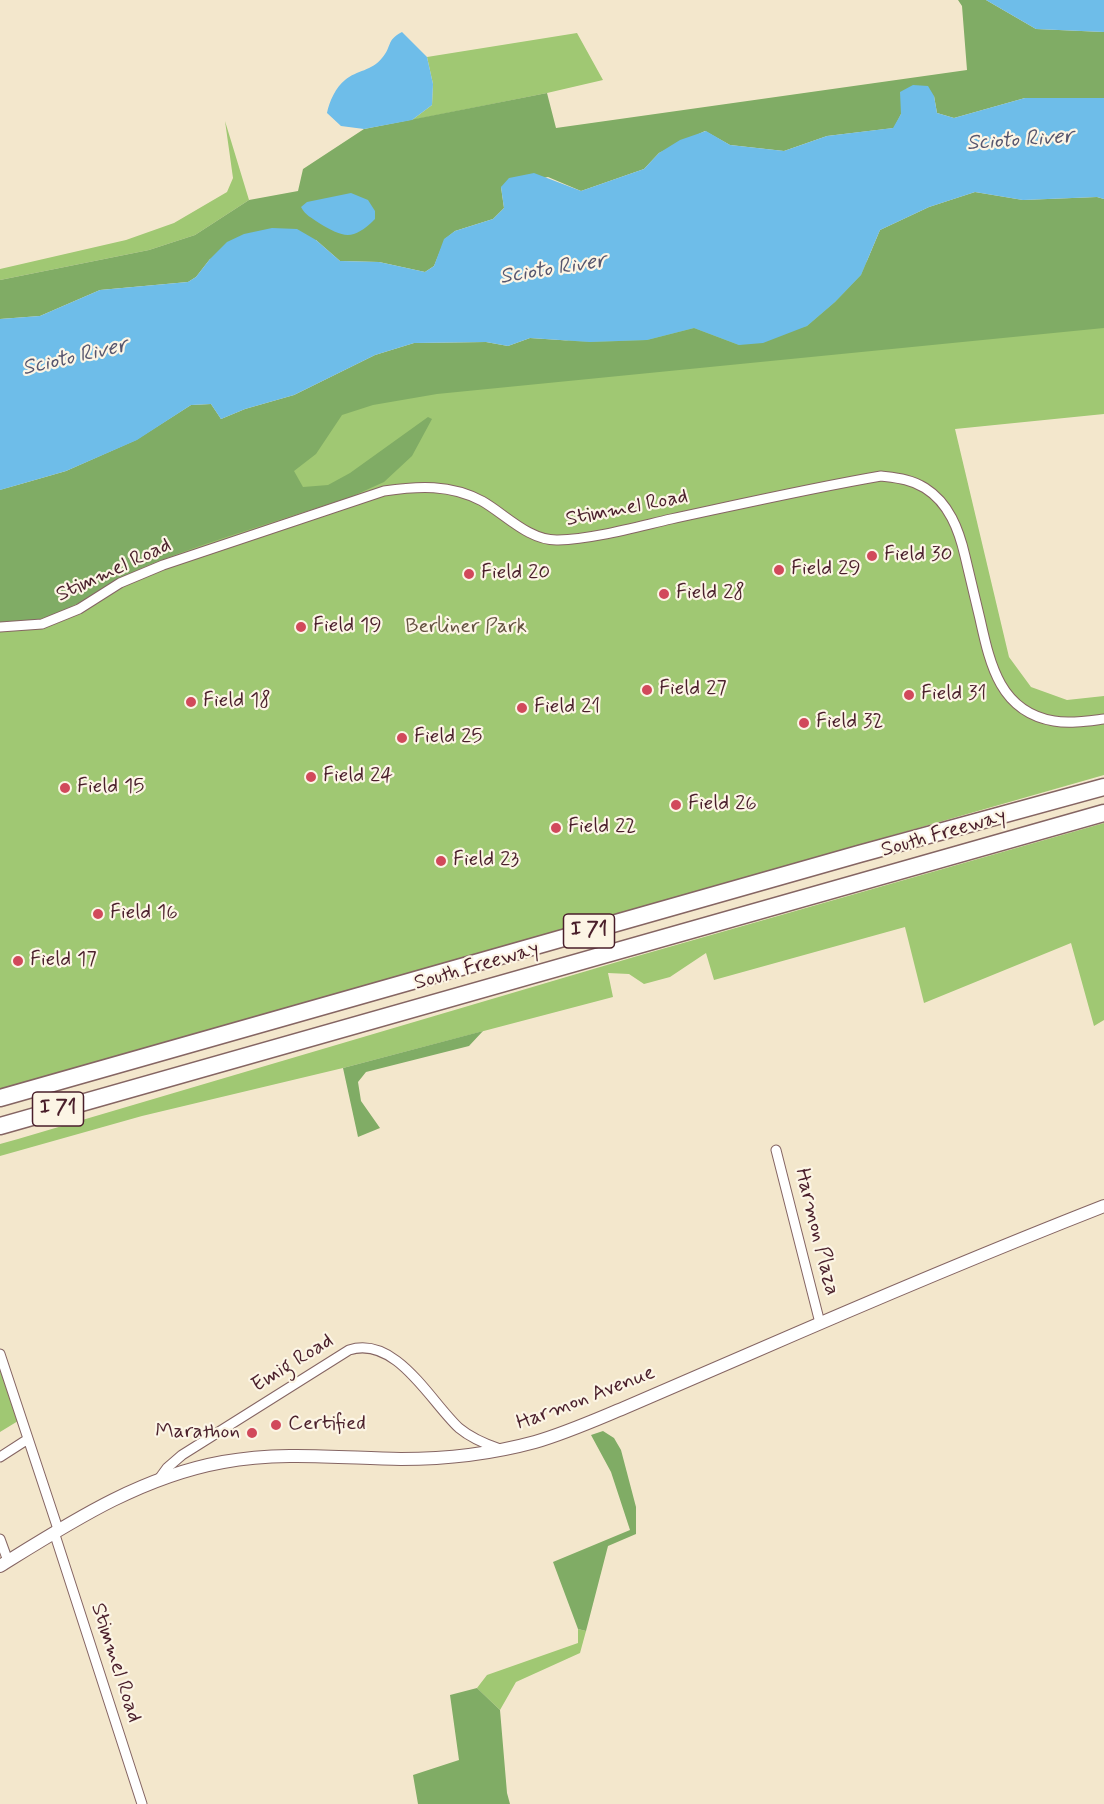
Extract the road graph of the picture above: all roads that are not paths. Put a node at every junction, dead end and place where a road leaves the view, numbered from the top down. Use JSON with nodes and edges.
{"nodes":[{"id":1,"x":0,"y":627,"type":"edge"},
{"id":2,"x":1104,"y":719,"type":"edge"},
{"id":3,"x":1104,"y":787,"type":"edge"},
{"id":4,"x":1104,"y":813,"type":"edge"},
{"id":5,"x":0,"y":1098,"type":"edge"},
{"id":6,"x":0,"y":1126,"type":"edge"},
{"id":7,"x":776,"y":1150,"type":"dead end"},
{"id":8,"x":1104,"y":1206,"type":"edge"},
{"id":9,"x":820,"y":1323,"type":"junction"},
{"id":10,"x":0,"y":1354,"type":"edge"},
{"id":11,"x":28,"y":1439,"type":"junction"},
{"id":12,"x":502,"y":1450,"type":"junction"},
{"id":13,"x":0,"y":1457,"type":"edge"},
{"id":14,"x":159,"y":1479,"type":"junction"},
{"id":15,"x":56,"y":1531,"type":"junction"},
{"id":16,"x":0,"y":1539,"type":"edge"},
{"id":17,"x":4,"y":1564,"type":"edge"},
{"id":18,"x":142,"y":1804,"type":"edge"}],
"edges":[{"from":1,"to":2,"type":"street","name":"Stimmel Road"},
{"from":3,"to":5,"type":"highway","name":"South Freeway","number":"I 71"},
{"from":4,"to":6,"type":"highway","name":"South Freeway","number":"I 71"},
{"from":7,"to":9,"type":"street","name":"Harmon Plaza"},
{"from":8,"to":9,"type":"main road","name":"Harmon Avenue"},
{"from":9,"to":12,"type":"main road","name":"Harmon Avenue"},
{"from":10,"to":11,"type":"street","name":"Stimmel Road"},
{"from":11,"to":13,"type":"street"},
{"from":11,"to":15,"type":"street","name":"Stimmel Road"},
{"from":12,"to":14,"type":"main road","name":"Harmon Avenue"},
{"from":12,"to":14,"type":"street","name":"Emig Road"},
{"from":14,"to":15,"type":"main road","name":"Harmon Avenue"},
{"from":15,"to":17,"type":"main road","name":"Harmon Avenue"},
{"from":15,"to":18,"type":"street","name":"Stimmel Road"},
{"from":16,"to":17,"type":"street"}]}
